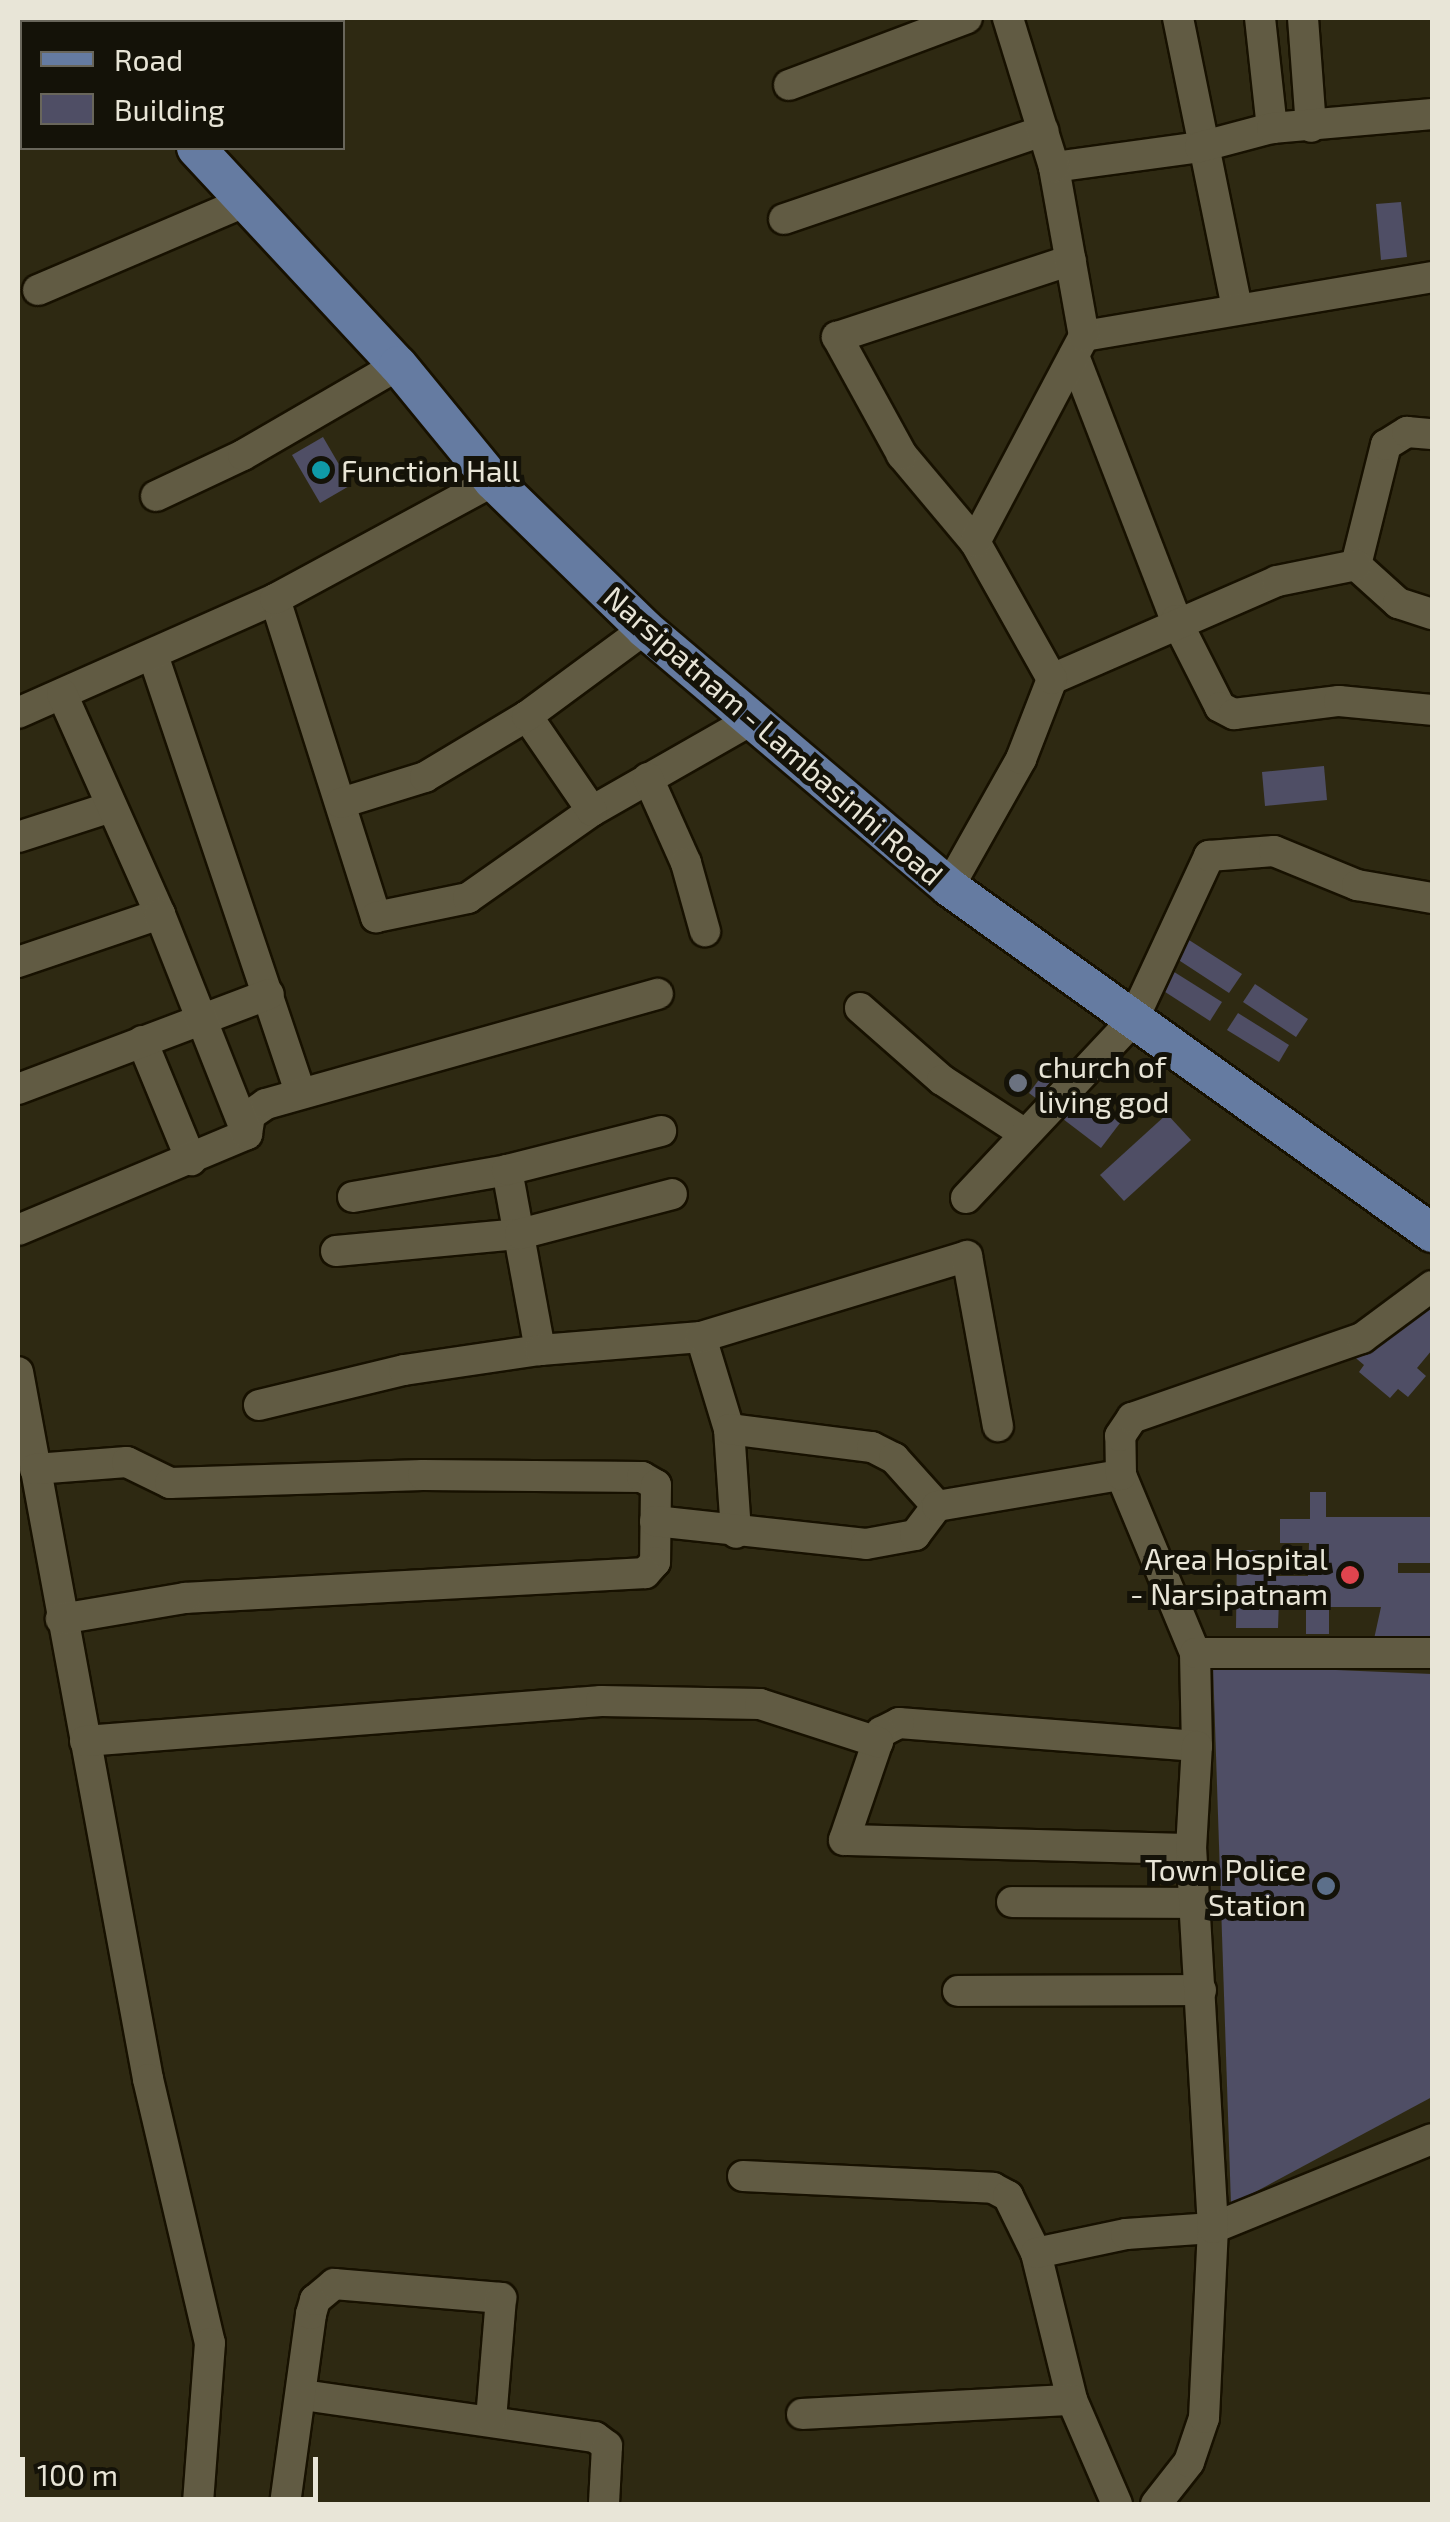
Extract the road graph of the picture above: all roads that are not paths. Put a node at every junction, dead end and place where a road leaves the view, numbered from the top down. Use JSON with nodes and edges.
{"nodes":[{"id":1,"x":968,"y":18,"type":"edge"},
{"id":2,"x":1008,"y":18,"type":"edge"},
{"id":3,"x":1178,"y":18,"type":"edge"},
{"id":4,"x":1260,"y":18,"type":"edge"},
{"id":5,"x":1303,"y":18,"type":"edge"},
{"id":6,"x":789,"y":85,"type":"dead end"},
{"id":7,"x":1432,"y":114,"type":"edge"},
{"id":8,"x":1311,"y":127,"type":"junction"},
{"id":9,"x":1272,"y":128,"type":"junction"},
{"id":10,"x":1043,"y":131,"type":"junction"},
{"id":11,"x":1200,"y":147,"type":"junction"},
{"id":12,"x":198,"y":150,"type":"edge"},
{"id":13,"x":1054,"y":166,"type":"junction"},
{"id":14,"x":244,"y":202,"type":"junction"},
{"id":15,"x":784,"y":219,"type":"dead end"},
{"id":16,"x":1071,"y":260,"type":"junction"},
{"id":17,"x":1432,"y":277,"type":"edge"},
{"id":18,"x":38,"y":290,"type":"dead end"},
{"id":19,"x":1237,"y":309,"type":"junction"},
{"id":20,"x":1079,"y":346,"type":"junction"},
{"id":21,"x":398,"y":366,"type":"junction"},
{"id":22,"x":1432,"y":434,"type":"edge"},
{"id":23,"x":493,"y":481,"type":"junction"},
{"id":24,"x":156,"y":496,"type":"dead end"},
{"id":25,"x":975,"y":542,"type":"junction"},
{"id":26,"x":1356,"y":565,"type":"junction"},
{"id":27,"x":275,"y":599,"type":"junction"},
{"id":28,"x":1432,"y":614,"type":"edge"},
{"id":29,"x":1176,"y":620,"type":"junction"},
{"id":30,"x":644,"y":629,"type":"junction"},
{"id":31,"x":153,"y":655,"type":"junction"},
{"id":32,"x":1052,"y":679,"type":"junction"},
{"id":33,"x":62,"y":694,"type":"junction"},
{"id":34,"x":1432,"y":710,"type":"edge"},
{"id":35,"x":18,"y":713,"type":"edge"},
{"id":36,"x":527,"y":716,"type":"junction"},
{"id":37,"x":753,"y":719,"type":"junction"},
{"id":38,"x":648,"y":778,"type":"junction"},
{"id":39,"x":341,"y":803,"type":"junction"},
{"id":40,"x":108,"y":808,"type":"junction"},
{"id":41,"x":592,"y":811,"type":"junction"},
{"id":42,"x":18,"y":837,"type":"edge"},
{"id":43,"x":950,"y":887,"type":"junction"},
{"id":44,"x":1432,"y":898,"type":"edge"},
{"id":45,"x":160,"y":914,"type":"junction"},
{"id":46,"x":705,"y":932,"type":"dead end"},
{"id":47,"x":18,"y":962,"type":"edge"},
{"id":48,"x":269,"y":994,"type":"junction"},
{"id":49,"x":658,"y":994,"type":"dead end"},
{"id":50,"x":860,"y":1008,"type":"dead end"},
{"id":51,"x":201,"y":1018,"type":"junction"},
{"id":52,"x":1133,"y":1020,"type":"junction"},
{"id":53,"x":142,"y":1041,"type":"junction"},
{"id":54,"x":18,"y":1088,"type":"edge"},
{"id":55,"x":300,"y":1092,"type":"junction"},
{"id":56,"x":661,"y":1130,"type":"dead end"},
{"id":57,"x":1022,"y":1132,"type":"junction"},
{"id":58,"x":246,"y":1134,"type":"junction"},
{"id":59,"x":191,"y":1160,"type":"junction"},
{"id":60,"x":506,"y":1170,"type":"junction"},
{"id":61,"x":672,"y":1194,"type":"dead end"},
{"id":62,"x":353,"y":1196,"type":"dead end"},
{"id":63,"x":966,"y":1198,"type":"dead end"},
{"id":64,"x":18,"y":1230,"type":"edge"},
{"id":65,"x":1432,"y":1232,"type":"edge"},
{"id":66,"x":520,"y":1234,"type":"junction"},
{"id":67,"x":336,"y":1251,"type":"dead end"},
{"id":68,"x":1432,"y":1286,"type":"edge"},
{"id":69,"x":701,"y":1337,"type":"junction"},
{"id":70,"x":540,"y":1350,"type":"junction"},
{"id":71,"x":18,"y":1372,"type":"edge"},
{"id":72,"x":259,"y":1406,"type":"dead end"},
{"id":73,"x":998,"y":1426,"type":"dead end"},
{"id":74,"x":729,"y":1429,"type":"junction"},
{"id":75,"x":36,"y":1469,"type":"junction"},
{"id":76,"x":1121,"y":1475,"type":"junction"},
{"id":77,"x":937,"y":1506,"type":"junction"},
{"id":78,"x":655,"y":1522,"type":"junction"},
{"id":79,"x":736,"y":1534,"type":"junction"},
{"id":80,"x":61,"y":1619,"type":"junction"},
{"id":81,"x":1432,"y":1653,"type":"edge"},
{"id":82,"x":1196,"y":1654,"type":"junction"},
{"id":83,"x":85,"y":1740,"type":"junction"},
{"id":84,"x":878,"y":1742,"type":"junction"},
{"id":85,"x":1197,"y":1746,"type":"junction"},
{"id":86,"x":1191,"y":1849,"type":"junction"},
{"id":87,"x":1012,"y":1902,"type":"dead end"},
{"id":88,"x":1194,"y":1903,"type":"junction"},
{"id":89,"x":1201,"y":1990,"type":"junction"},
{"id":90,"x":958,"y":1991,"type":"dead end"},
{"id":91,"x":1432,"y":2140,"type":"edge"},
{"id":92,"x":743,"y":2176,"type":"dead end"},
{"id":93,"x":1213,"y":2228,"type":"junction"},
{"id":94,"x":1036,"y":2253,"type":"junction"},
{"id":95,"x":303,"y":2395,"type":"junction"},
{"id":96,"x":1072,"y":2400,"type":"junction"},
{"id":97,"x":802,"y":2414,"type":"dead end"},
{"id":98,"x":491,"y":2420,"type":"junction"},
{"id":99,"x":198,"y":2504,"type":"edge"},
{"id":100,"x":285,"y":2504,"type":"edge"},
{"id":101,"x":604,"y":2504,"type":"edge"},
{"id":102,"x":1117,"y":2504,"type":"edge"},
{"id":103,"x":1156,"y":2504,"type":"edge"}],
"edges":[{"from":1,"to":6,"type":"street"},
{"from":2,"to":10,"type":"street"},
{"from":3,"to":11,"type":"street"},
{"from":4,"to":9,"type":"street"},
{"from":5,"to":8,"type":"street"},
{"from":7,"to":8,"type":"street"},
{"from":8,"to":9,"type":"street"},
{"from":9,"to":11,"type":"street"},
{"from":10,"to":13,"type":"street"},
{"from":10,"to":15,"type":"street"},
{"from":11,"to":13,"type":"street"},
{"from":11,"to":19,"type":"street"},
{"from":12,"to":14,"type":"main road","name":"Narsipatnam - Lambasinhi Road"},
{"from":13,"to":16,"type":"street"},
{"from":14,"to":18,"type":"street"},
{"from":14,"to":21,"type":"main road","name":"Narsipatnam - Lambasinhi Road"},
{"from":16,"to":20,"type":"street"},
{"from":16,"to":25,"type":"street"},
{"from":17,"to":19,"type":"street"},
{"from":19,"to":20,"type":"street"},
{"from":20,"to":25,"type":"street"},
{"from":20,"to":29,"type":"street"},
{"from":21,"to":23,"type":"main road","name":"Narsipatnam - Lambasinhi Road"},
{"from":21,"to":24,"type":"street"},
{"from":22,"to":26,"type":"street"},
{"from":23,"to":27,"type":"street"},
{"from":23,"to":30,"type":"main road","name":"Narsipatnam - Lambasinhi Road"},
{"from":25,"to":32,"type":"street"},
{"from":26,"to":28,"type":"street"},
{"from":26,"to":29,"type":"street"},
{"from":27,"to":31,"type":"street"},
{"from":27,"to":39,"type":"street"},
{"from":29,"to":32,"type":"street"},
{"from":29,"to":34,"type":"street"},
{"from":30,"to":36,"type":"street"},
{"from":30,"to":37,"type":"main road","name":"Narsipatnam - Lambasinhi Road"},
{"from":31,"to":33,"type":"street"},
{"from":31,"to":48,"type":"street"},
{"from":32,"to":43,"type":"street"},
{"from":33,"to":35,"type":"street"},
{"from":33,"to":40,"type":"street"},
{"from":36,"to":39,"type":"street"},
{"from":36,"to":41,"type":"street"},
{"from":37,"to":38,"type":"street"},
{"from":37,"to":43,"type":"main road","name":"Narsipatnam - Lambasinhi Road"},
{"from":38,"to":41,"type":"street"},
{"from":38,"to":46,"type":"street"},
{"from":39,"to":41,"type":"street"},
{"from":40,"to":42,"type":"street"},
{"from":40,"to":45,"type":"street"},
{"from":43,"to":52,"type":"main road","name":"Narsipatnam - Lambasinhi Road"},
{"from":44,"to":52,"type":"street"},
{"from":45,"to":47,"type":"street"},
{"from":45,"to":51,"type":"street"},
{"from":48,"to":51,"type":"street"},
{"from":48,"to":55,"type":"street"},
{"from":49,"to":55,"type":"street"},
{"from":50,"to":57,"type":"street"},
{"from":51,"to":53,"type":"street"},
{"from":51,"to":58,"type":"street"},
{"from":52,"to":57,"type":"street"},
{"from":52,"to":65,"type":"main road","name":"Narsipatnam - Lambasinhi Road"},
{"from":53,"to":54,"type":"street"},
{"from":53,"to":59,"type":"street"},
{"from":55,"to":58,"type":"street"},
{"from":56,"to":60,"type":"street"},
{"from":57,"to":63,"type":"street"},
{"from":58,"to":59,"type":"street"},
{"from":59,"to":64,"type":"street"},
{"from":60,"to":62,"type":"street"},
{"from":60,"to":66,"type":"street"},
{"from":61,"to":66,"type":"street"},
{"from":66,"to":67,"type":"street"},
{"from":66,"to":70,"type":"street"},
{"from":68,"to":76,"type":"street"},
{"from":69,"to":70,"type":"street"},
{"from":69,"to":73,"type":"street"},
{"from":69,"to":74,"type":"street"},
{"from":70,"to":72,"type":"street"},
{"from":71,"to":75,"type":"street"},
{"from":74,"to":77,"type":"street"},
{"from":74,"to":79,"type":"street"},
{"from":75,"to":78,"type":"street"},
{"from":75,"to":80,"type":"street"},
{"from":76,"to":77,"type":"street"},
{"from":76,"to":82,"type":"street"},
{"from":77,"to":79,"type":"street"},
{"from":78,"to":79,"type":"street"},
{"from":78,"to":80,"type":"street"},
{"from":80,"to":83,"type":"street"},
{"from":81,"to":82,"type":"street"},
{"from":82,"to":85,"type":"street"},
{"from":83,"to":84,"type":"street"},
{"from":83,"to":99,"type":"street"},
{"from":84,"to":85,"type":"street"},
{"from":84,"to":86,"type":"street"},
{"from":85,"to":86,"type":"street"},
{"from":86,"to":88,"type":"street"},
{"from":87,"to":88,"type":"street"},
{"from":88,"to":89,"type":"street"},
{"from":89,"to":90,"type":"street"},
{"from":89,"to":93,"type":"street"},
{"from":91,"to":93,"type":"street"},
{"from":92,"to":94,"type":"street"},
{"from":93,"to":94,"type":"street"},
{"from":93,"to":103,"type":"street"},
{"from":94,"to":96,"type":"street"},
{"from":95,"to":98,"type":"street"},
{"from":95,"to":98,"type":"street"},
{"from":95,"to":100,"type":"street"},
{"from":96,"to":97,"type":"street"},
{"from":96,"to":102,"type":"street"},
{"from":98,"to":101,"type":"street"}]}
